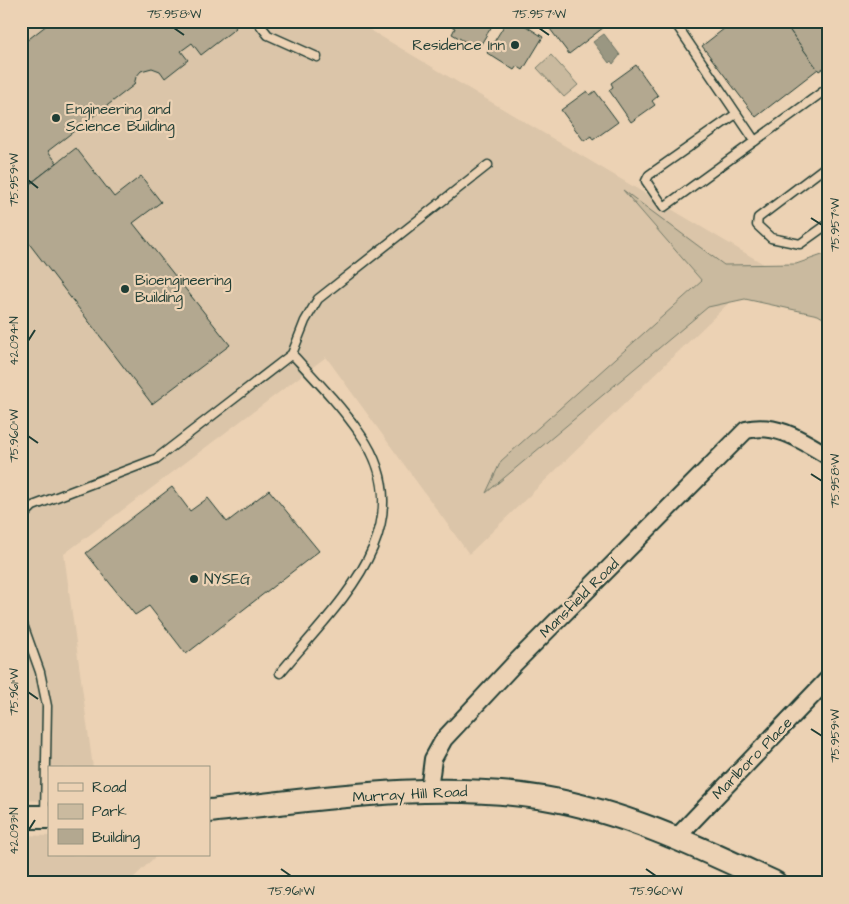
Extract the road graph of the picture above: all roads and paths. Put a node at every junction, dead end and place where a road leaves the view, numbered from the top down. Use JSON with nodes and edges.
{"nodes":[{"id":1,"x":257,"y":21,"type":"edge"},
{"id":2,"x":674,"y":21,"type":"edge"},
{"id":3,"x":317,"y":57,"type":"dead end"},
{"id":4,"x":828,"y":88,"type":"edge"},
{"id":5,"x":736,"y":114,"type":"junction"},
{"id":6,"x":755,"y":141,"type":"junction"},
{"id":7,"x":488,"y":165,"type":"dead end"},
{"id":8,"x":828,"y":165,"type":"edge"},
{"id":9,"x":828,"y":224,"type":"edge"},
{"id":10,"x":292,"y":354,"type":"junction"},
{"id":11,"x":828,"y":456,"type":"edge"},
{"id":12,"x":21,"y":518,"type":"edge"},
{"id":13,"x":21,"y":619,"type":"edge"},
{"id":14,"x":280,"y":674,"type":"dead end"},
{"id":15,"x":828,"y":679,"type":"edge"},
{"id":16,"x":429,"y":790,"type":"junction"},
{"id":17,"x":210,"y":811,"type":"edge"},
{"id":18,"x":21,"y":817,"type":"edge"},
{"id":19,"x":47,"y":817,"type":"edge"},
{"id":20,"x":677,"y":837,"type":"junction"},
{"id":21,"x":775,"y":883,"type":"edge"}],
"edges":[{"from":1,"to":3,"type":"lane"},
{"from":2,"to":5,"type":"lane"},
{"from":4,"to":6,"type":"lane"},
{"from":5,"to":6,"type":"lane"},
{"from":5,"to":6,"type":"lane"},
{"from":7,"to":10,"type":"lane"},
{"from":8,"to":9,"type":"lane"},
{"from":10,"to":12,"type":"lane"},
{"from":10,"to":14,"type":"lane"},
{"from":11,"to":16,"type":"street","name":"Mansfield Road"},
{"from":13,"to":19,"type":"lane"},
{"from":15,"to":20,"type":"street","name":"Marlboro Place"},
{"from":16,"to":17,"type":"street","name":"Murray Hill Road"},
{"from":16,"to":20,"type":"street","name":"Murray Hill Road"},
{"from":18,"to":19,"type":"street"},
{"from":20,"to":21,"type":"street","name":"Murray Hill Road"}]}
